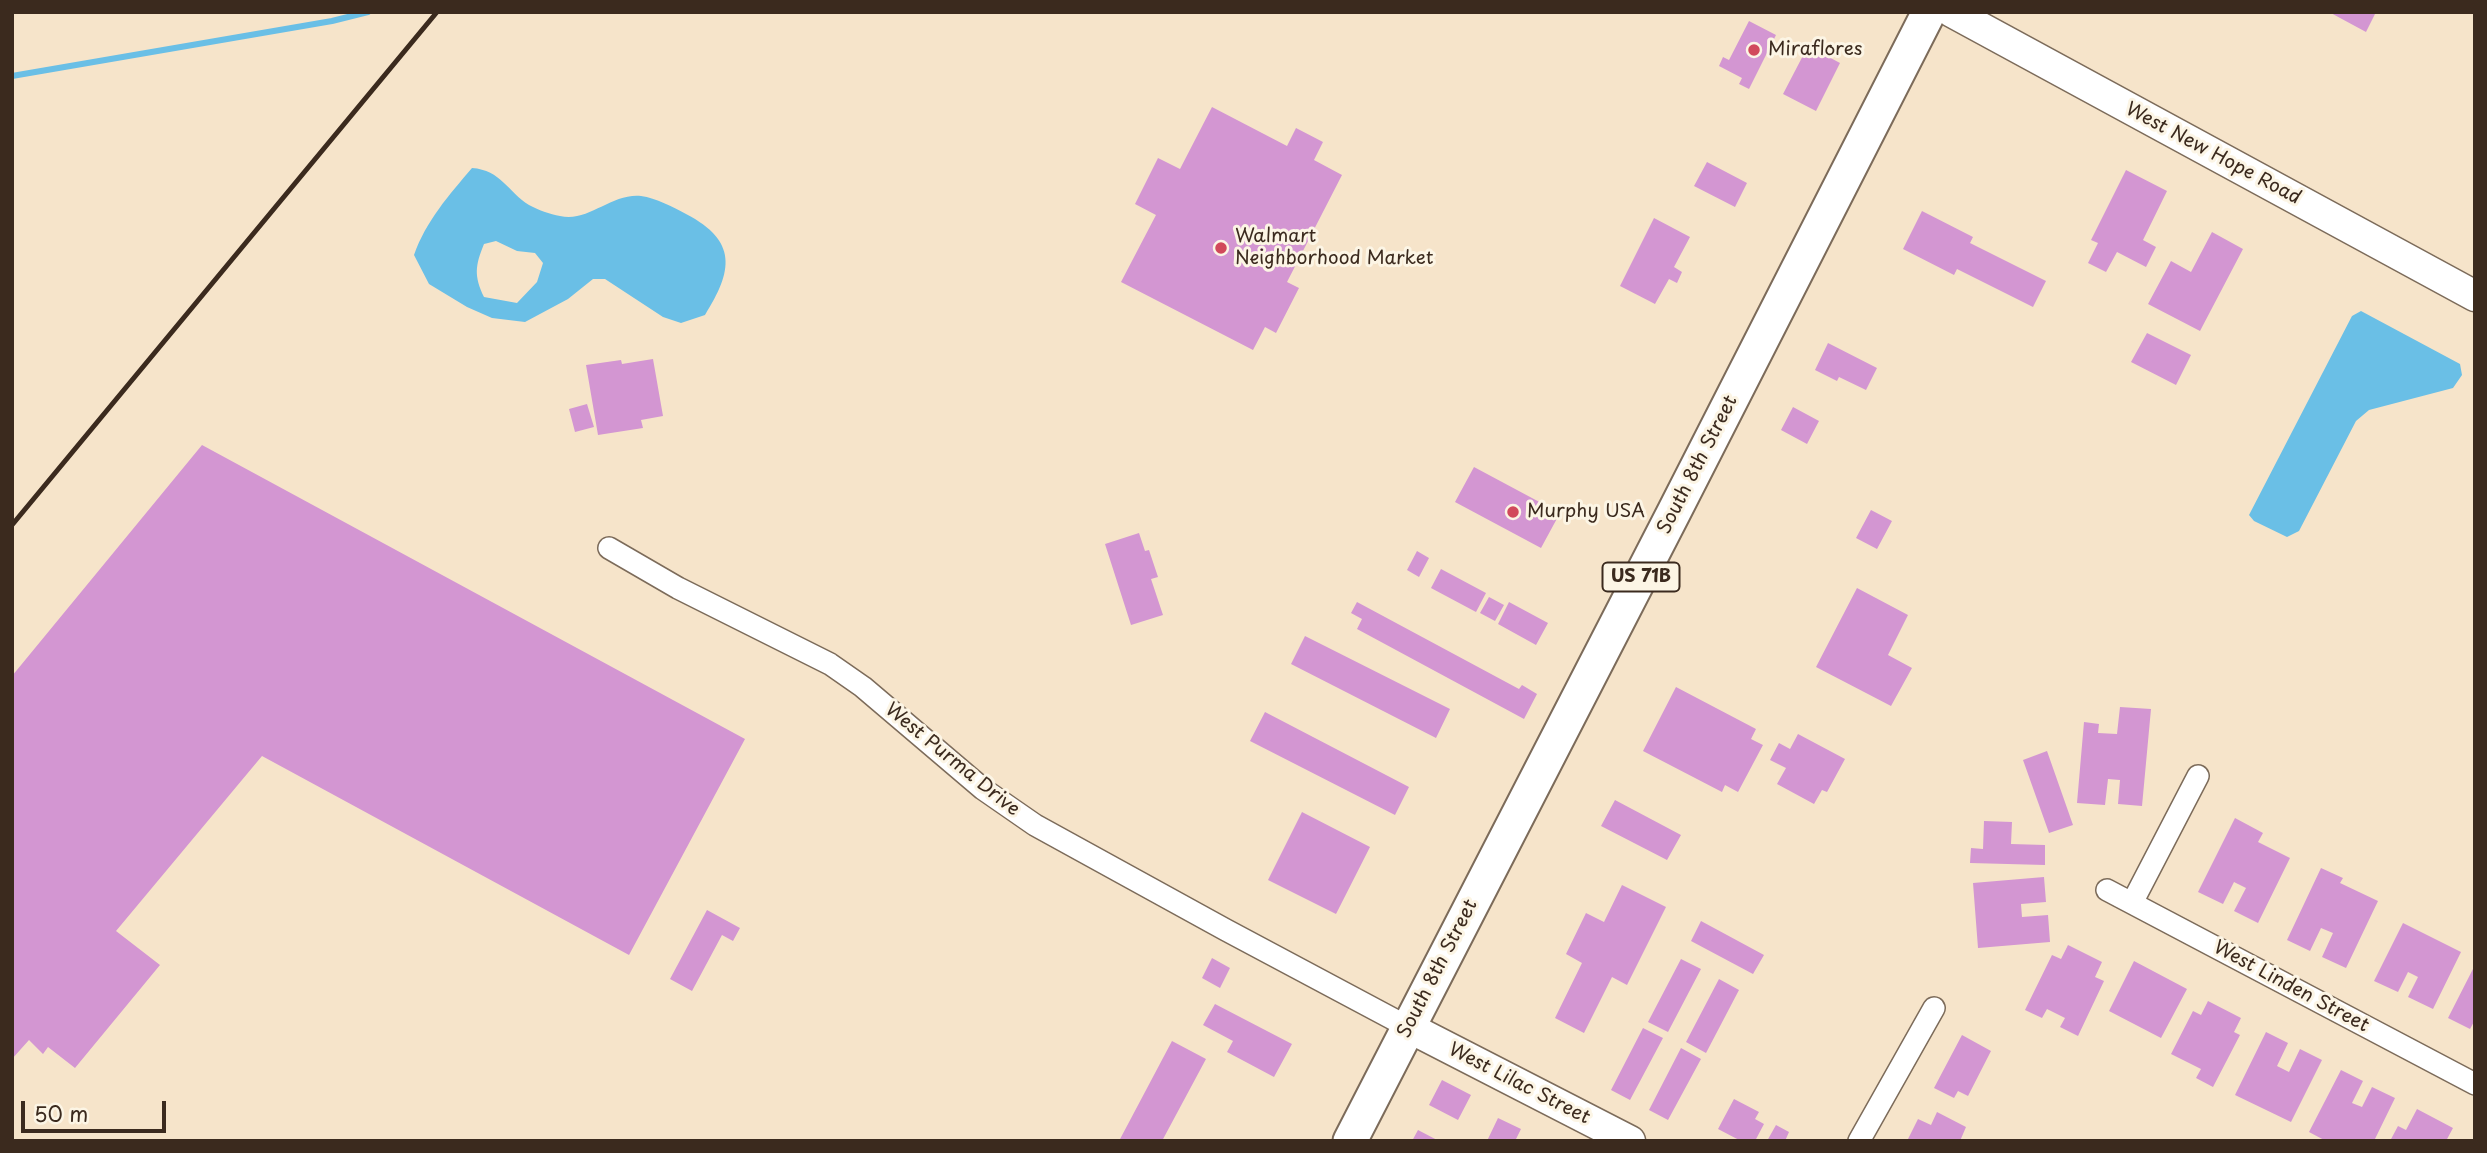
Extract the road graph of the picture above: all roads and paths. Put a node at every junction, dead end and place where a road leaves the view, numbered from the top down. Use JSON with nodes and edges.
{"nodes":[{"id":1,"x":1929,"y":12,"type":"edge"},
{"id":2,"x":1952,"y":12,"type":"edge"},
{"id":3,"x":2475,"y":296,"type":"edge"},
{"id":4,"x":609,"y":548,"type":"dead end"},
{"id":5,"x":2198,"y":776,"type":"dead end"},
{"id":6,"x":2107,"y":890,"type":"dead end"},
{"id":7,"x":2132,"y":903,"type":"junction"},
{"id":8,"x":1934,"y":1008,"type":"dead end"},
{"id":9,"x":1408,"y":1027,"type":"junction"},
{"id":10,"x":2475,"y":1084,"type":"edge"},
{"id":11,"x":1350,"y":1141,"type":"edge"},
{"id":12,"x":1630,"y":1141,"type":"edge"},
{"id":13,"x":1859,"y":1141,"type":"edge"}],
"edges":[{"from":1,"to":9,"type":"main road","name":"South 8th Street","number":"US 71B"},
{"from":2,"to":3,"type":"main road","name":"West New Hope Road"},
{"from":4,"to":9,"type":"street","name":"West Purma Drive"},
{"from":5,"to":7,"type":"street"},
{"from":6,"to":7,"type":"street","name":"West Linden Street"},
{"from":7,"to":10,"type":"street","name":"West Linden Street"},
{"from":8,"to":13,"type":"street"},
{"from":9,"to":11,"type":"main road","name":"South 8th Street","number":"US 71B"},
{"from":9,"to":12,"type":"main road","name":"West Lilac Street"}]}
